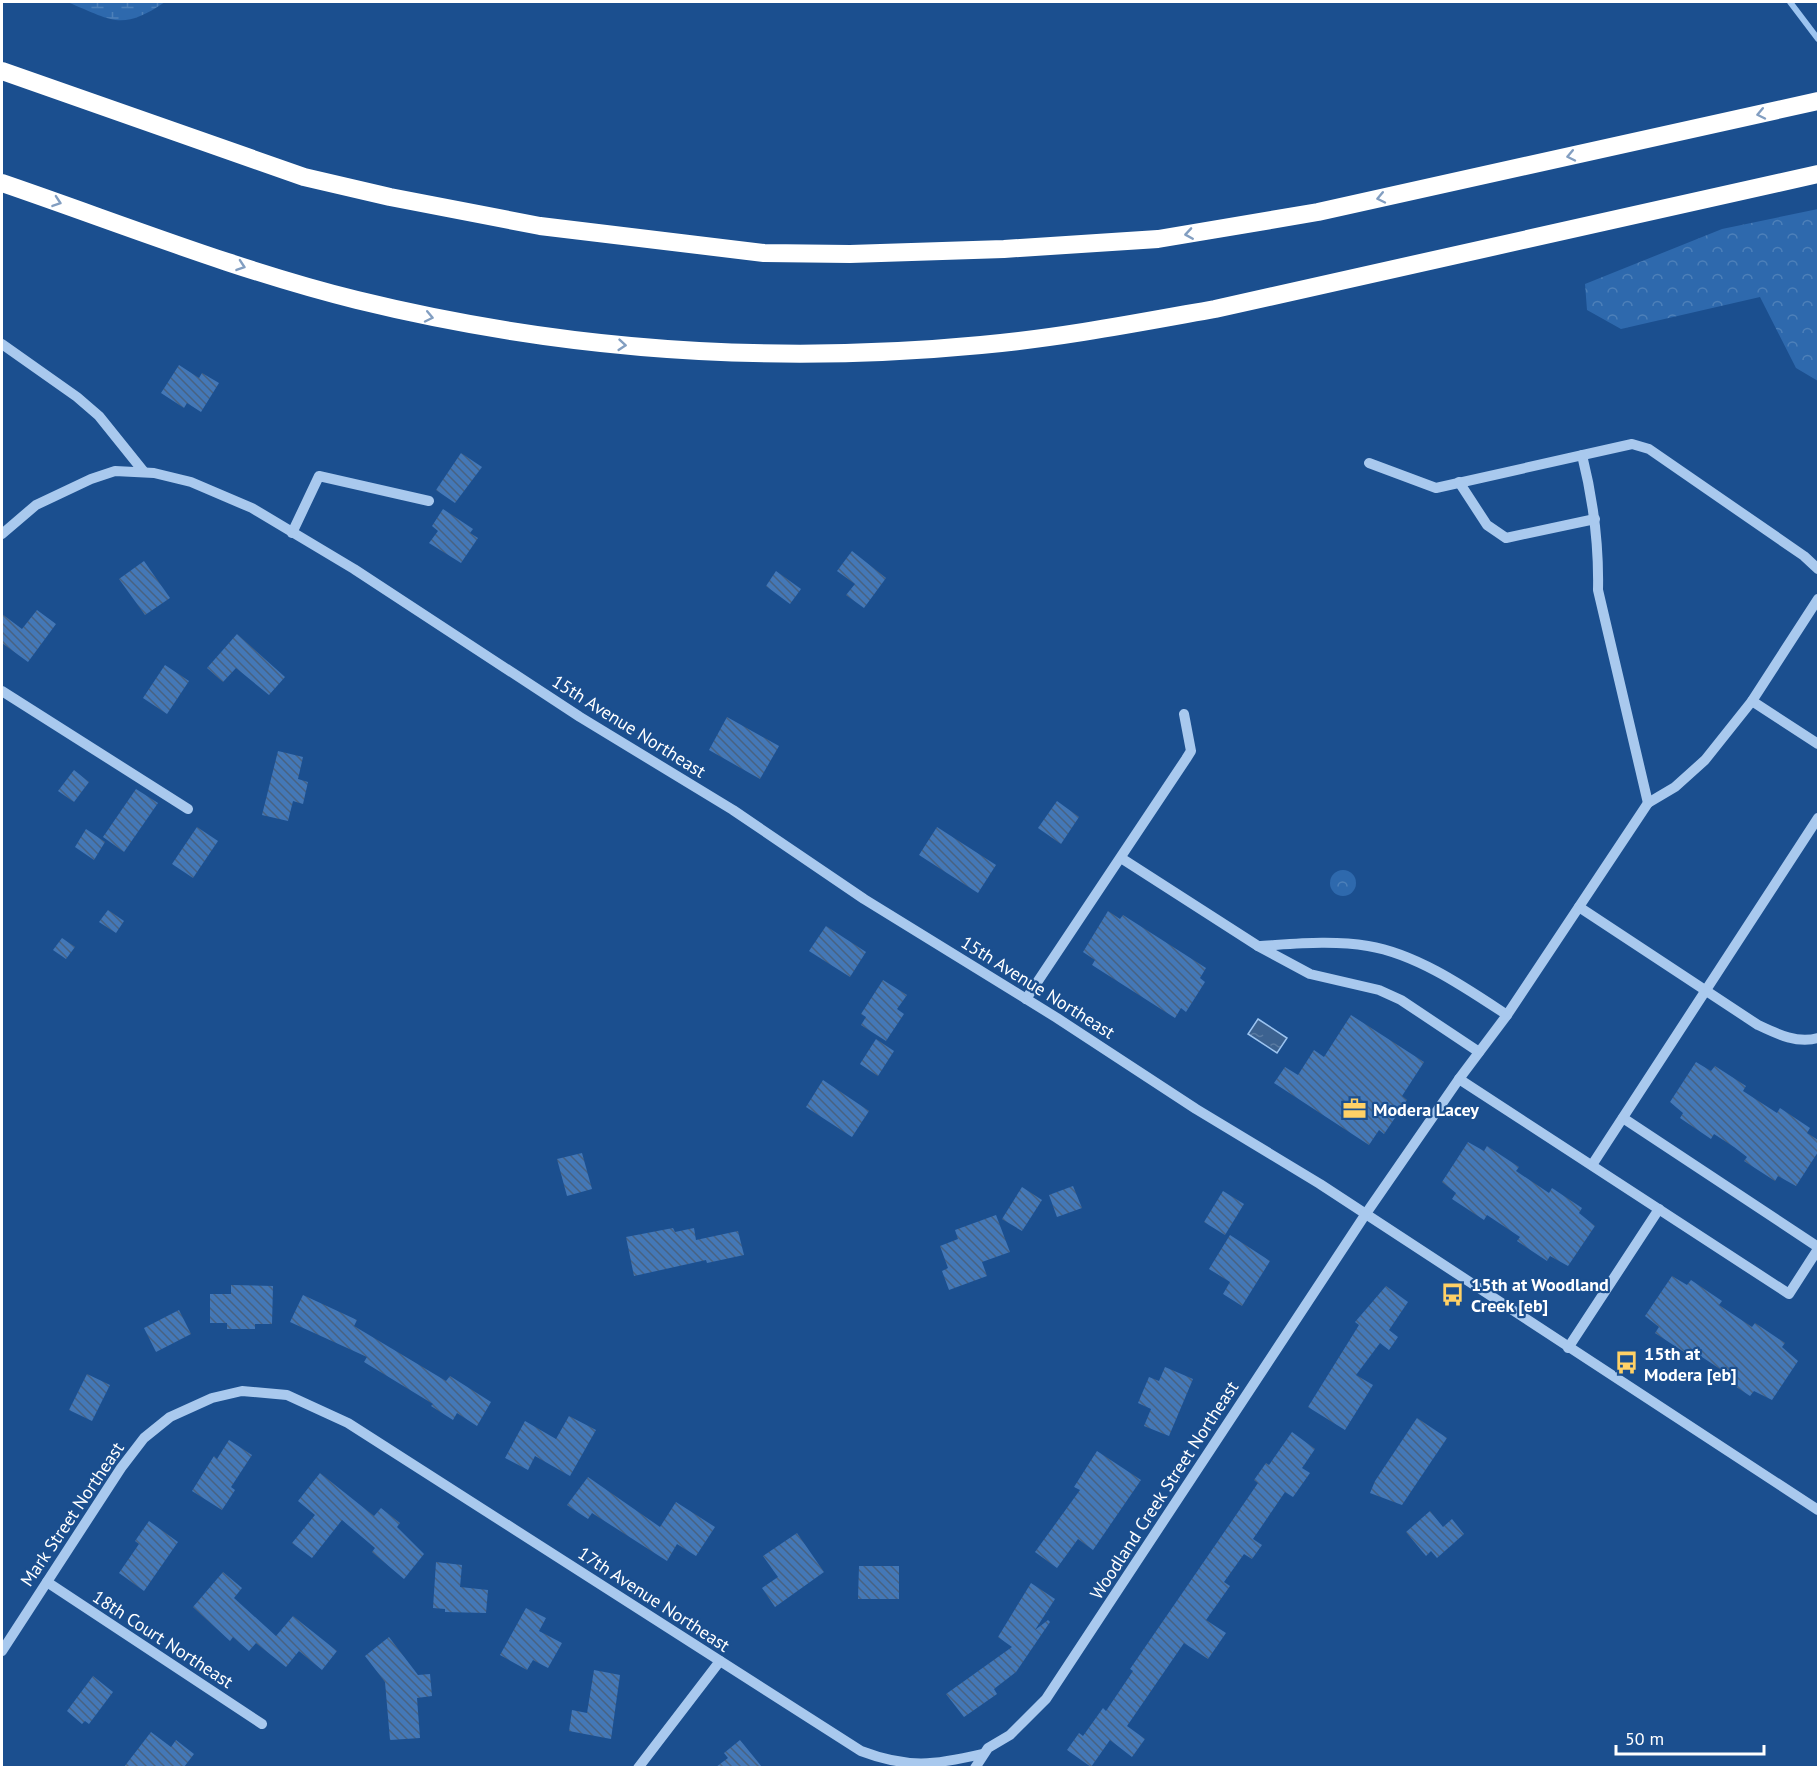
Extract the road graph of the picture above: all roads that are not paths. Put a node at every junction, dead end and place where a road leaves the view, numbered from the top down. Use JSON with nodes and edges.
{"nodes":[{"id":1,"x":2,"y":71,"type":"edge"},
{"id":2,"x":1818,"y":101,"type":"edge"},
{"id":3,"x":1818,"y":174,"type":"edge"},
{"id":4,"x":2,"y":183,"type":"edge"},
{"id":5,"x":2,"y":344,"type":"edge"},
{"id":6,"x":1582,"y":454,"type":"junction"},
{"id":7,"x":1369,"y":463,"type":"dead end"},
{"id":8,"x":144,"y":472,"type":"junction"},
{"id":9,"x":1459,"y":482,"type":"junction"},
{"id":10,"x":429,"y":501,"type":"dead end"},
{"id":11,"x":1594,"y":519,"type":"junction"},
{"id":12,"x":292,"y":533,"type":"junction"},
{"id":13,"x":2,"y":534,"type":"edge"},
{"id":14,"x":1818,"y":569,"type":"edge"},
{"id":15,"x":1818,"y":598,"type":"edge"},
{"id":16,"x":2,"y":691,"type":"edge"},
{"id":17,"x":1752,"y":701,"type":"junction"},
{"id":18,"x":1184,"y":714,"type":"dead end"},
{"id":19,"x":1818,"y":744,"type":"edge"},
{"id":20,"x":1648,"y":803,"type":"junction"},
{"id":21,"x":188,"y":809,"type":"dead end"},
{"id":22,"x":1818,"y":818,"type":"edge"},
{"id":23,"x":1121,"y":858,"type":"junction"},
{"id":24,"x":1579,"y":907,"type":"junction"},
{"id":25,"x":1257,"y":946,"type":"junction"},
{"id":26,"x":1707,"y":990,"type":"junction"},
{"id":27,"x":1026,"y":999,"type":"junction"},
{"id":28,"x":1507,"y":1015,"type":"junction"},
{"id":29,"x":1818,"y":1038,"type":"edge"},
{"id":30,"x":1479,"y":1052,"type":"junction"},
{"id":31,"x":1459,"y":1078,"type":"junction"},
{"id":32,"x":1623,"y":1118,"type":"junction"},
{"id":33,"x":1592,"y":1165,"type":"junction"},
{"id":34,"x":1659,"y":1209,"type":"junction"},
{"id":35,"x":1365,"y":1215,"type":"junction"},
{"id":36,"x":1818,"y":1248,"type":"edge"},
{"id":37,"x":1568,"y":1348,"type":"junction"},
{"id":38,"x":323,"y":1409,"type":"joint"},
{"id":39,"x":1818,"y":1510,"type":"edge"},
{"id":40,"x":47,"y":1582,"type":"junction"},
{"id":41,"x":2,"y":1651,"type":"edge"},
{"id":42,"x":720,"y":1661,"type":"junction"},
{"id":43,"x":262,"y":1724,"type":"dead end"},
{"id":44,"x":982,"y":1754,"type":"junction"},
{"id":45,"x":638,"y":1767,"type":"edge"},
{"id":46,"x":975,"y":1767,"type":"edge"}],
"edges":[{"from":2,"to":1,"type":"highway","one_way":true},
{"from":4,"to":3,"type":"highway","one_way":true},
{"from":5,"to":8,"type":"street"},
{"from":6,"to":9,"type":"street"},
{"from":6,"to":11,"type":"street"},
{"from":6,"to":14,"type":"street"},
{"from":7,"to":9,"type":"street"},
{"from":8,"to":12,"type":"street","name":"15th Avenue Northeast"},
{"from":8,"to":13,"type":"street","name":"15th Avenue Northeast"},
{"from":9,"to":11,"type":"street"},
{"from":10,"to":12,"type":"street"},
{"from":11,"to":20,"type":"street"},
{"from":12,"to":27,"type":"street","name":"15th Avenue Northeast"},
{"from":15,"to":17,"type":"street"},
{"from":16,"to":21,"type":"street"},
{"from":17,"to":19,"type":"street"},
{"from":17,"to":20,"type":"street"},
{"from":18,"to":23,"type":"street"},
{"from":20,"to":24,"type":"street","name":"Woodland Creek Street Northeast"},
{"from":22,"to":26,"type":"street"},
{"from":23,"to":25,"type":"street"},
{"from":23,"to":27,"type":"street"},
{"from":24,"to":26,"type":"street"},
{"from":24,"to":28,"type":"street","name":"Woodland Creek Street Northeast"},
{"from":25,"to":28,"type":"street"},
{"from":25,"to":30,"type":"street"},
{"from":26,"to":29,"type":"street"},
{"from":26,"to":32,"type":"street"},
{"from":27,"to":35,"type":"street","name":"15th Avenue Northeast"},
{"from":28,"to":30,"type":"street","name":"Woodland Creek Street Northeast"},
{"from":30,"to":31,"type":"street","name":"Woodland Creek Street Northeast"},
{"from":31,"to":33,"type":"street"},
{"from":31,"to":35,"type":"street","name":"Woodland Creek Street Northeast"},
{"from":32,"to":33,"type":"street"},
{"from":32,"to":36,"type":"street"},
{"from":33,"to":34,"type":"street"},
{"from":34,"to":36,"type":"street"},
{"from":34,"to":37,"type":"street"},
{"from":35,"to":37,"type":"street","name":"15th Avenue Northeast"},
{"from":35,"to":44,"type":"street","name":"Woodland Creek Street Northeast"},
{"from":37,"to":39,"type":"street","name":"15th Avenue Northeast"},
{"from":38,"to":40,"type":"street","name":"Mark Street Northeast"},
{"from":38,"to":42,"type":"street","name":"17th Avenue Northeast"},
{"from":40,"to":41,"type":"street","name":"Mark Street Northeast"},
{"from":40,"to":43,"type":"street","name":"18th Court Northeast"},
{"from":42,"to":44,"type":"street","name":"17th Avenue Northeast"},
{"from":42,"to":45,"type":"street"},
{"from":44,"to":46,"type":"street","name":"Woodland Creek Street Northeast"}]}
